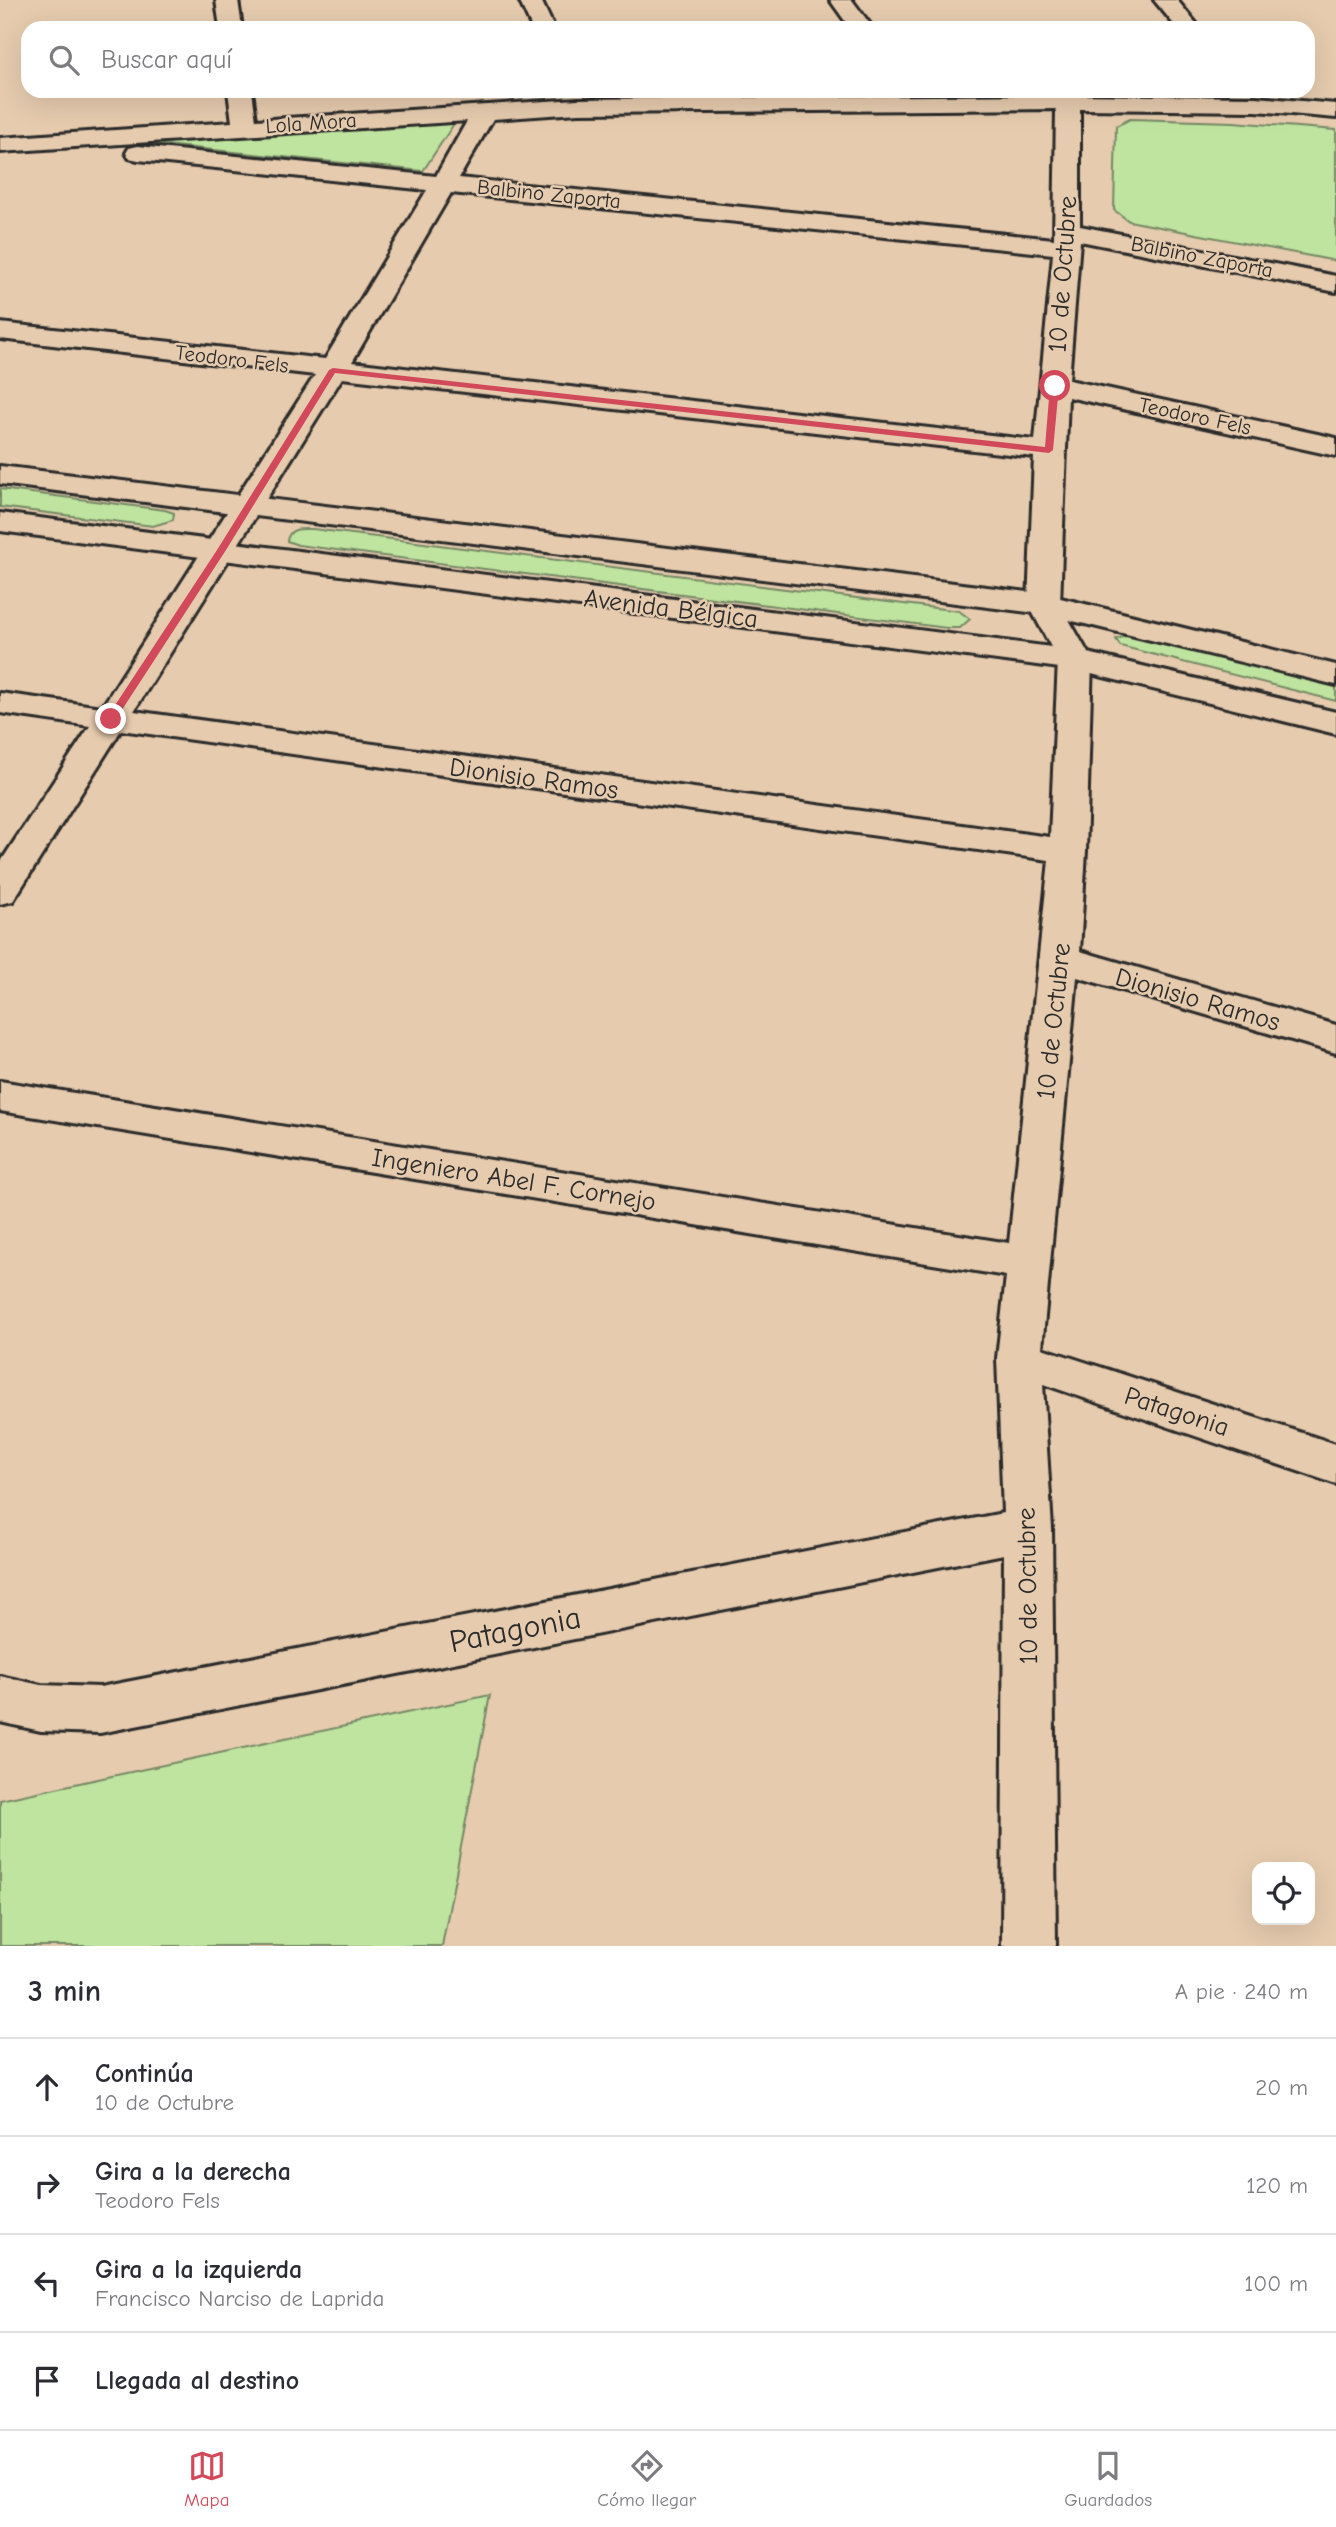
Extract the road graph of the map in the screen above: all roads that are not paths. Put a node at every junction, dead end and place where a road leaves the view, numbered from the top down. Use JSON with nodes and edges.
{"nodes":[{"id":1,"x":228,"y":0,"type":"edge"},
{"id":2,"x":530,"y":0,"type":"edge"},
{"id":3,"x":841,"y":0,"type":"edge"},
{"id":4,"x":1165,"y":0,"type":"edge"},
{"id":5,"x":230,"y":21,"type":"edge"},
{"id":6,"x":539,"y":21,"type":"edge"},
{"id":7,"x":857,"y":21,"type":"edge"},
{"id":8,"x":1183,"y":21,"type":"edge"},
{"id":9,"x":241,"y":98,"type":"edge"},
{"id":10,"x":743,"y":98,"type":"edge"},
{"id":11,"x":943,"y":98,"type":"edge"},
{"id":12,"x":1214,"y":98,"type":"edge"},
{"id":13,"x":1256,"y":98,"type":"edge"},
{"id":14,"x":574,"y":99,"type":"edge"},
{"id":15,"x":1068,"y":102,"type":"junction"},
{"id":16,"x":485,"y":111,"type":"junction"},
{"id":17,"x":1336,"y":111,"type":"edge"},
{"id":18,"x":245,"y":128,"type":"junction"},
{"id":19,"x":31,"y":143,"type":"junction"},
{"id":20,"x":0,"y":145,"type":"edge"},
{"id":21,"x":445,"y":183,"type":"junction"},
{"id":22,"x":1067,"y":239,"type":"junction"},
{"id":23,"x":1336,"y":284,"type":"edge"},
{"id":24,"x":0,"y":331,"type":"edge"},
{"id":25,"x":333,"y":370,"type":"junction"},
{"id":26,"x":1055,"y":386,"type":"junction"},
{"id":27,"x":1336,"y":447,"type":"edge"},
{"id":28,"x":1049,"y":450,"type":"junction"},
{"id":29,"x":0,"y":475,"type":"edge"},
{"id":30,"x":247,"y":508,"type":"junction"},
{"id":31,"x":0,"y":522,"type":"edge"},
{"id":32,"x":222,"y":550,"type":"junction"},
{"id":33,"x":1044,"y":604,"type":"junction"},
{"id":34,"x":1075,"y":660,"type":"junction"},
{"id":35,"x":1336,"y":675,"type":"edge"},
{"id":36,"x":0,"y":703,"type":"edge"},
{"id":37,"x":111,"y":719,"type":"junction"},
{"id":38,"x":1336,"y":723,"type":"edge"},
{"id":39,"x":1068,"y":851,"type":"junction"},
{"id":40,"x":0,"y":892,"type":"edge"},
{"id":41,"x":1060,"y":959,"type":"junction"},
{"id":42,"x":1336,"y":1039,"type":"edge"},
{"id":43,"x":0,"y":1096,"type":"edge"},
{"id":44,"x":1028,"y":1263,"type":"junction"},
{"id":45,"x":1019,"y":1358,"type":"junction"},
{"id":46,"x":1336,"y":1464,"type":"edge"},
{"id":47,"x":1028,"y":1529,"type":"junction"},
{"id":48,"x":0,"y":1699,"type":"edge"},
{"id":49,"x":1029,"y":1946,"type":"edge"}],
"edges":[{"from":1,"to":5,"type":"street"},
{"from":2,"to":6,"type":"street"},
{"from":3,"to":7,"type":"street"},
{"from":4,"to":8,"type":"street"},
{"from":9,"to":18,"type":"street"},
{"from":10,"to":14,"type":"street","name":"Lola Mora"},
{"from":11,"to":15,"type":"street","name":"Lola Mora"},
{"from":12,"to":15,"type":"street","name":"Lola Mora"},
{"from":13,"to":17,"type":"street","name":"Lola Mora"},
{"from":14,"to":16,"type":"street","name":"Lola Mora"},
{"from":15,"to":22,"type":"street","name":"10 de Octubre"},
{"from":16,"to":18,"type":"street","name":"Lola Mora"},
{"from":16,"to":21,"type":"street"},
{"from":18,"to":19,"type":"street","name":"Lola Mora"},
{"from":19,"to":20,"type":"street","name":"Lola Mora"},
{"from":19,"to":21,"type":"street","name":"Balbino Zaporta"},
{"from":21,"to":22,"type":"street","name":"Balbino Zaporta"},
{"from":21,"to":25,"type":"street"},
{"from":22,"to":23,"type":"street","name":"Balbino Zaporta"},
{"from":22,"to":26,"type":"street","name":"10 de Octubre"},
{"from":24,"to":25,"type":"street","name":"Teodoro Fels"},
{"from":25,"to":28,"type":"street","name":"Teodoro Fels"},
{"from":25,"to":30,"type":"street"},
{"from":26,"to":27,"type":"street","name":"Teodoro Fels"},
{"from":26,"to":28,"type":"street","name":"10 de Octubre"},
{"from":28,"to":33,"type":"street","name":"10 de Octubre"},
{"from":29,"to":30,"type":"street","name":"Avenida Bélgica"},
{"from":30,"to":32,"type":"street"},
{"from":30,"to":33,"type":"street","name":"Avenida Bélgica"},
{"from":31,"to":32,"type":"street","name":"Avenida Bélgica"},
{"from":32,"to":34,"type":"street","name":"Avenida Bélgica"},
{"from":32,"to":37,"type":"street"},
{"from":33,"to":34,"type":"street"},
{"from":33,"to":35,"type":"street","name":"Avenida Bélgica"},
{"from":34,"to":38,"type":"street","name":"Avenida Bélgica"},
{"from":34,"to":39,"type":"street","name":"10 de Octubre"},
{"from":36,"to":37,"type":"street","name":"Dionisio Ramos"},
{"from":37,"to":39,"type":"street","name":"Dionisio Ramos"},
{"from":37,"to":40,"type":"street"},
{"from":39,"to":41,"type":"street","name":"10 de Octubre"},
{"from":41,"to":42,"type":"street","name":"Dionisio Ramos"},
{"from":41,"to":44,"type":"street","name":"10 de Octubre"},
{"from":43,"to":44,"type":"street","name":"Ingeniero Abel F. Cornejo"},
{"from":44,"to":45,"type":"street","name":"10 de Octubre"},
{"from":45,"to":46,"type":"street","name":"Patagonia"},
{"from":45,"to":47,"type":"street","name":"10 de Octubre"},
{"from":47,"to":48,"type":"street","name":"Patagonia"},
{"from":47,"to":49,"type":"street","name":"10 de Octubre"}]}
